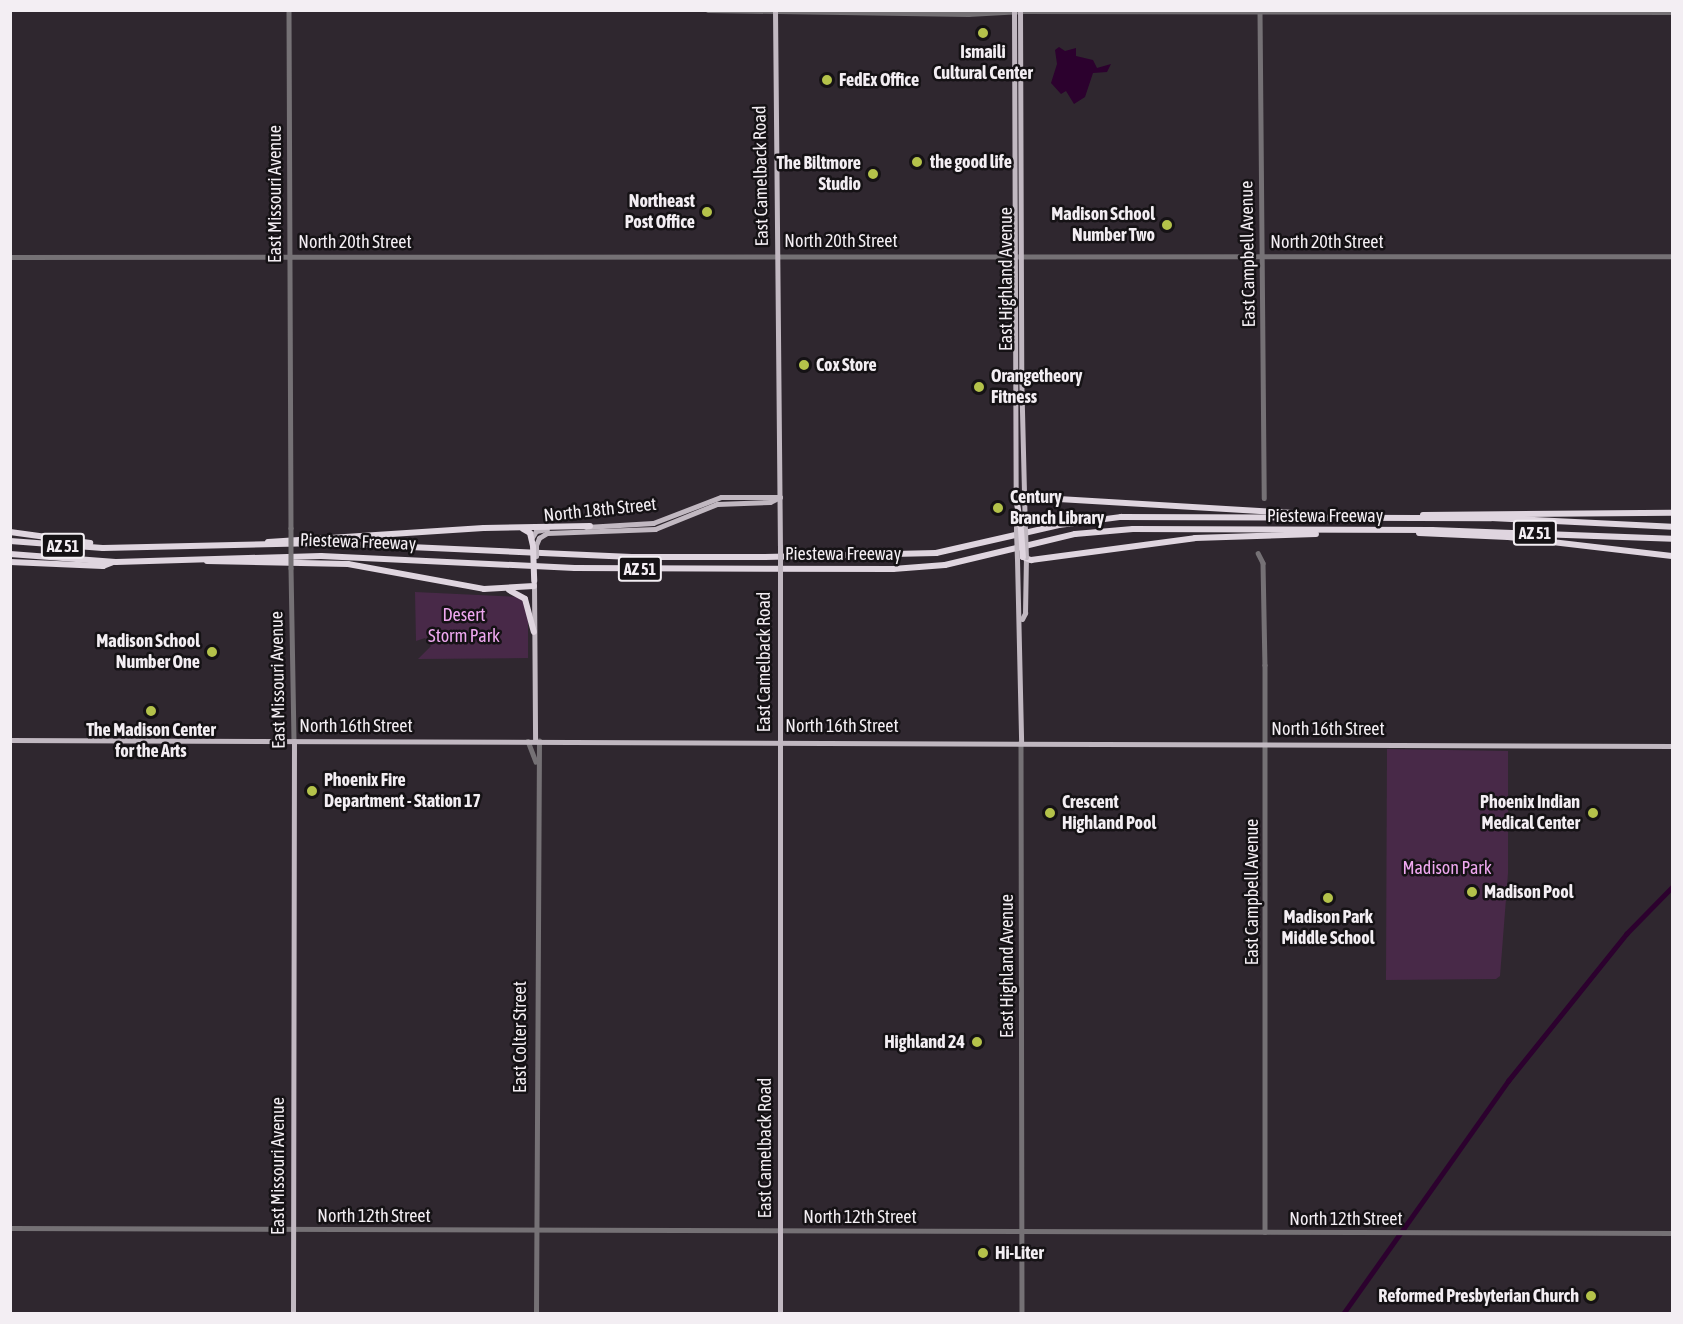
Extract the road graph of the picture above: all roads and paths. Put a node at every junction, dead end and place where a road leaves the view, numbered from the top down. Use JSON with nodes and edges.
{"nodes":[{"id":1,"x":289,"y":10,"type":"edge"},
{"id":2,"x":708,"y":10,"type":"edge"},
{"id":3,"x":776,"y":11,"type":"edge"},
{"id":4,"x":1017,"y":11,"type":"edge"},
{"id":5,"x":1260,"y":11,"type":"edge"},
{"id":6,"x":819,"y":12,"type":"edge"},
{"id":7,"x":888,"y":12,"type":"edge"},
{"id":8,"x":956,"y":12,"type":"edge"},
{"id":9,"x":1672,"y":12,"type":"edge"},
{"id":10,"x":777,"y":254,"type":"junction"},
{"id":11,"x":1018,"y":254,"type":"junction"},
{"id":12,"x":1262,"y":255,"type":"junction"},
{"id":13,"x":10,"y":256,"type":"edge"},
{"id":14,"x":290,"y":256,"type":"junction"},
{"id":15,"x":1672,"y":256,"type":"edge"},
{"id":16,"x":1018,"y":370,"type":"junction"},
{"id":17,"x":780,"y":497,"type":"junction"},
{"id":18,"x":1016,"y":497,"type":"junction"},
{"id":19,"x":1025,"y":497,"type":"junction"},
{"id":20,"x":1264,"y":498,"type":"dead end"},
{"id":21,"x":1672,"y":513,"type":"edge"},
{"id":22,"x":1344,"y":517,"type":"junction"},
{"id":23,"x":1399,"y":518,"type":"junction"},
{"id":24,"x":591,"y":526,"type":"junction"},
{"id":25,"x":520,"y":527,"type":"junction"},
{"id":26,"x":1672,"y":527,"type":"edge"},
{"id":27,"x":1021,"y":530,"type":"junction"},
{"id":28,"x":1343,"y":531,"type":"junction"},
{"id":29,"x":1398,"y":531,"type":"junction"},
{"id":30,"x":10,"y":532,"type":"edge"},
{"id":31,"x":532,"y":536,"type":"junction"},
{"id":32,"x":1672,"y":539,"type":"edge"},
{"id":33,"x":10,"y":541,"type":"edge"},
{"id":34,"x":265,"y":543,"type":"junction"},
{"id":35,"x":533,"y":545,"type":"junction"},
{"id":36,"x":117,"y":548,"type":"junction"},
{"id":37,"x":10,"y":554,"type":"edge"},
{"id":38,"x":1258,"y":554,"type":"dead end"},
{"id":39,"x":1672,"y":556,"type":"edge"},
{"id":40,"x":1023,"y":558,"type":"junction"},
{"id":41,"x":198,"y":559,"type":"junction"},
{"id":42,"x":10,"y":562,"type":"edge"},
{"id":43,"x":116,"y":562,"type":"junction"},
{"id":44,"x":534,"y":584,"type":"junction"},
{"id":45,"x":509,"y":590,"type":"junction"},
{"id":46,"x":534,"y":632,"type":"junction"},
{"id":47,"x":10,"y":740,"type":"edge"},
{"id":48,"x":294,"y":741,"type":"junction"},
{"id":49,"x":528,"y":741,"type":"junction"},
{"id":50,"x":537,"y":741,"type":"junction"},
{"id":51,"x":779,"y":741,"type":"junction"},
{"id":52,"x":1021,"y":742,"type":"junction"},
{"id":53,"x":1265,"y":743,"type":"junction"},
{"id":54,"x":1672,"y":746,"type":"edge"},
{"id":55,"x":536,"y":762,"type":"junction"},
{"id":56,"x":10,"y":1228,"type":"edge"},
{"id":57,"x":293,"y":1229,"type":"junction"},
{"id":58,"x":536,"y":1229,"type":"junction"},
{"id":59,"x":780,"y":1230,"type":"junction"},
{"id":60,"x":1022,"y":1231,"type":"junction"},
{"id":61,"x":1265,"y":1232,"type":"junction"},
{"id":62,"x":1672,"y":1233,"type":"edge"},
{"id":63,"x":293,"y":1314,"type":"edge"},
{"id":64,"x":536,"y":1314,"type":"edge"},
{"id":65,"x":780,"y":1314,"type":"edge"},
{"id":66,"x":1022,"y":1314,"type":"edge"}],
"edges":[{"from":1,"to":14,"type":"street","name":"East Missouri Avenue"},
{"from":2,"to":3,"type":"street"},
{"from":3,"to":6,"type":"street"},
{"from":3,"to":10,"type":"main road","name":"East Camelback Road"},
{"from":4,"to":5,"type":"street"},
{"from":4,"to":8,"type":"street"},
{"from":4,"to":11,"type":"main road","name":"East Highland Avenue"},
{"from":5,"to":9,"type":"street"},
{"from":5,"to":12,"type":"street","name":"East Campbell Avenue"},
{"from":6,"to":7,"type":"street"},
{"from":7,"to":8,"type":"street"},
{"from":10,"to":11,"type":"street","name":"North 20th Street"},
{"from":10,"to":14,"type":"street","name":"North 20th Street"},
{"from":10,"to":17,"type":"main road","name":"East Camelback Road"},
{"from":11,"to":12,"type":"street","name":"North 20th Street"},
{"from":11,"to":16,"type":"main road","name":"East Highland Avenue"},
{"from":12,"to":15,"type":"street","name":"North 20th Street"},
{"from":12,"to":20,"type":"street","name":"East Campbell Avenue"},
{"from":13,"to":14,"type":"street","name":"North 20th Street"},
{"from":14,"to":48,"type":"street","name":"East Missouri Avenue","bridge":true},
{"from":16,"to":18,"type":"main road","name":"East Highland Avenue"},
{"from":16,"to":19,"type":"main road","name":"East Highland Avenue"},
{"from":17,"to":24,"type":"main road","name":"North 18th Street"},
{"from":17,"to":35,"type":"main road","name":"North 18th Street"},
{"from":17,"to":51,"type":"main road","name":"East Camelback Road","bridge":true},
{"from":18,"to":19,"type":"main road"},
{"from":18,"to":27,"type":"highway"},
{"from":19,"to":22,"type":"highway"},
{"from":19,"to":27,"type":"main road","name":"East Highland Avenue"},
{"from":21,"to":23,"type":"highway"},
{"from":22,"to":23,"type":"highway","name":"Piestewa Freeway","number":"AZ 51"},
{"from":22,"to":34,"type":"highway","name":"Piestewa Freeway","number":"AZ 51"},
{"from":23,"to":26,"type":"highway","name":"Piestewa Freeway","number":"AZ 51"},
{"from":24,"to":25,"type":"highway"},
{"from":24,"to":31,"type":"main road","name":"North 18th Street"},
{"from":25,"to":31,"type":"highway"},
{"from":25,"to":34,"type":"highway"},
{"from":27,"to":40,"type":"highway","bridge":true},
{"from":28,"to":29,"type":"highway","name":"Piestewa Freeway","number":"AZ 51"},
{"from":28,"to":40,"type":"highway"},
{"from":28,"to":41,"type":"highway","name":"Piestewa Freeway","number":"AZ 51"},
{"from":29,"to":32,"type":"highway","name":"Piestewa Freeway","number":"AZ 51"},
{"from":29,"to":39,"type":"highway"},
{"from":30,"to":36,"type":"highway"},
{"from":31,"to":35,"type":"highway"},
{"from":33,"to":36,"type":"highway","name":"Piestewa Freeway","number":"AZ 51"},
{"from":34,"to":36,"type":"highway","name":"Piestewa Freeway","number":"AZ 51"},
{"from":35,"to":44,"type":"highway","bridge":true},
{"from":37,"to":43,"type":"highway","name":"Piestewa Freeway","number":"AZ 51"},
{"from":38,"to":53,"type":"street","name":"East Campbell Avenue"},
{"from":40,"to":52,"type":"main road","name":"East Highland Avenue"},
{"from":41,"to":43,"type":"highway","name":"Piestewa Freeway","number":"AZ 51"},
{"from":41,"to":45,"type":"highway"},
{"from":42,"to":43,"type":"highway"},
{"from":44,"to":45,"type":"highway"},
{"from":44,"to":46,"type":"main road","name":"East Colter Street"},
{"from":45,"to":46,"type":"highway"},
{"from":46,"to":50,"type":"main road","name":"East Colter Street"},
{"from":47,"to":48,"type":"main road","name":"North 16th Street"},
{"from":48,"to":49,"type":"main road","name":"North 16th Street"},
{"from":48,"to":57,"type":"main road","name":"East Missouri Avenue"},
{"from":49,"to":50,"type":"main road","name":"North 16th Street"},
{"from":49,"to":55,"type":"street","name":"East Colter Street"},
{"from":50,"to":51,"type":"main road","name":"North 16th Street"},
{"from":50,"to":55,"type":"street","name":"East Colter Street"},
{"from":51,"to":52,"type":"main road","name":"North 16th Street"},
{"from":51,"to":59,"type":"main road","name":"East Camelback Road"},
{"from":52,"to":53,"type":"main road","name":"North 16th Street"},
{"from":52,"to":60,"type":"street","name":"East Highland Avenue"},
{"from":53,"to":54,"type":"main road","name":"North 16th Street"},
{"from":53,"to":61,"type":"street","name":"East Campbell Avenue"},
{"from":55,"to":58,"type":"street","name":"East Colter Street"},
{"from":56,"to":57,"type":"street","name":"North 12th Street"},
{"from":57,"to":58,"type":"street","name":"North 12th Street"},
{"from":57,"to":63,"type":"main road","name":"East Missouri Avenue"},
{"from":58,"to":59,"type":"street","name":"North 12th Street"},
{"from":58,"to":64,"type":"street","name":"East Colter Street"},
{"from":59,"to":60,"type":"street","name":"North 12th Street"},
{"from":59,"to":65,"type":"main road","name":"East Camelback Road"},
{"from":60,"to":61,"type":"street","name":"North 12th Street"},
{"from":60,"to":66,"type":"street","name":"East Highland Avenue"},
{"from":61,"to":62,"type":"street","name":"North 12th Street"}]}
